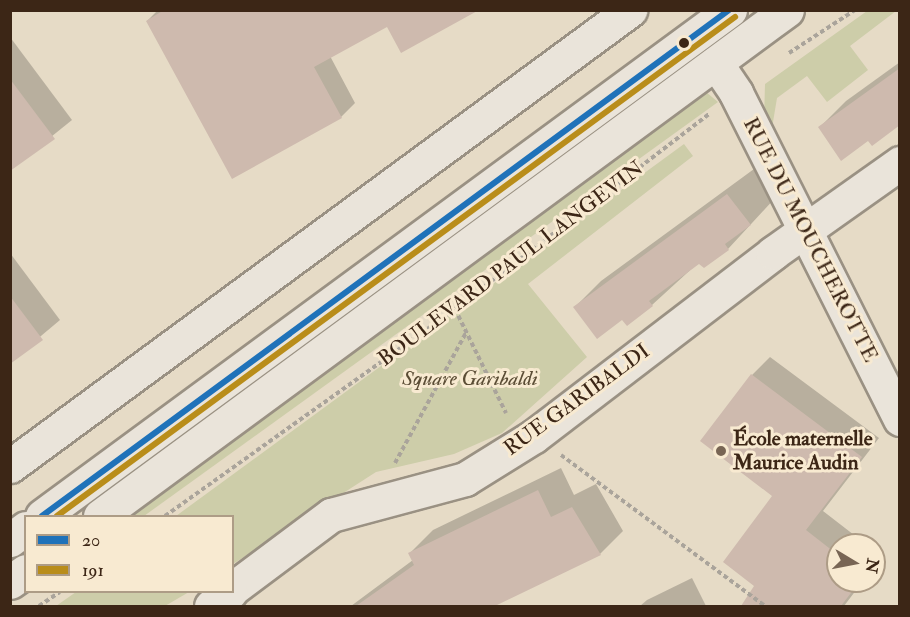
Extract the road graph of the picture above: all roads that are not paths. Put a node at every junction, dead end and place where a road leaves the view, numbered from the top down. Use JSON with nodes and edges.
{"nodes":[{"id":1,"x":630,"y":10,"type":"edge"},
{"id":2,"x":730,"y":10,"type":"edge"},
{"id":3,"x":788,"y":10,"type":"edge"},
{"id":4,"x":716,"y":63,"type":"junction"},
{"id":5,"x":900,"y":163,"type":"edge"},
{"id":6,"x":804,"y":230,"type":"junction"},
{"id":7,"x":900,"y":419,"type":"edge"},
{"id":8,"x":10,"y":466,"type":"edge"},
{"id":9,"x":43,"y":515,"type":"edge"},
{"id":10,"x":101,"y":515,"type":"edge"},
{"id":11,"x":24,"y":530,"type":"edge"},
{"id":12,"x":10,"y":540,"type":"edge"},
{"id":13,"x":24,"y":572,"type":"edge"},
{"id":14,"x":10,"y":582,"type":"edge"},
{"id":15,"x":234,"y":588,"type":"edge"},
{"id":16,"x":227,"y":593,"type":"edge"},
{"id":17,"x":211,"y":606,"type":"edge"}],
"edges":[{"from":1,"to":8,"type":"street"},
{"from":2,"to":9,"type":"street"},
{"from":3,"to":4,"type":"street","name":"BOULEVARD PAUL LANGEVIN"},
{"from":4,"to":6,"type":"street","name":"RUE DU MOUCHEROTTE"},
{"from":4,"to":10,"type":"street","name":"BOULEVARD PAUL LANGEVIN"},
{"from":5,"to":6,"type":"street","name":"RUE GARIBALDI"},
{"from":6,"to":7,"type":"street","name":"RUE DU MOUCHEROTTE"},
{"from":6,"to":15,"type":"street","name":"RUE GARIBALDI"},
{"from":11,"to":12,"type":"street"},
{"from":13,"to":14,"type":"street"},
{"from":16,"to":17,"type":"street","name":"RUE GARIBALDI"}]}
